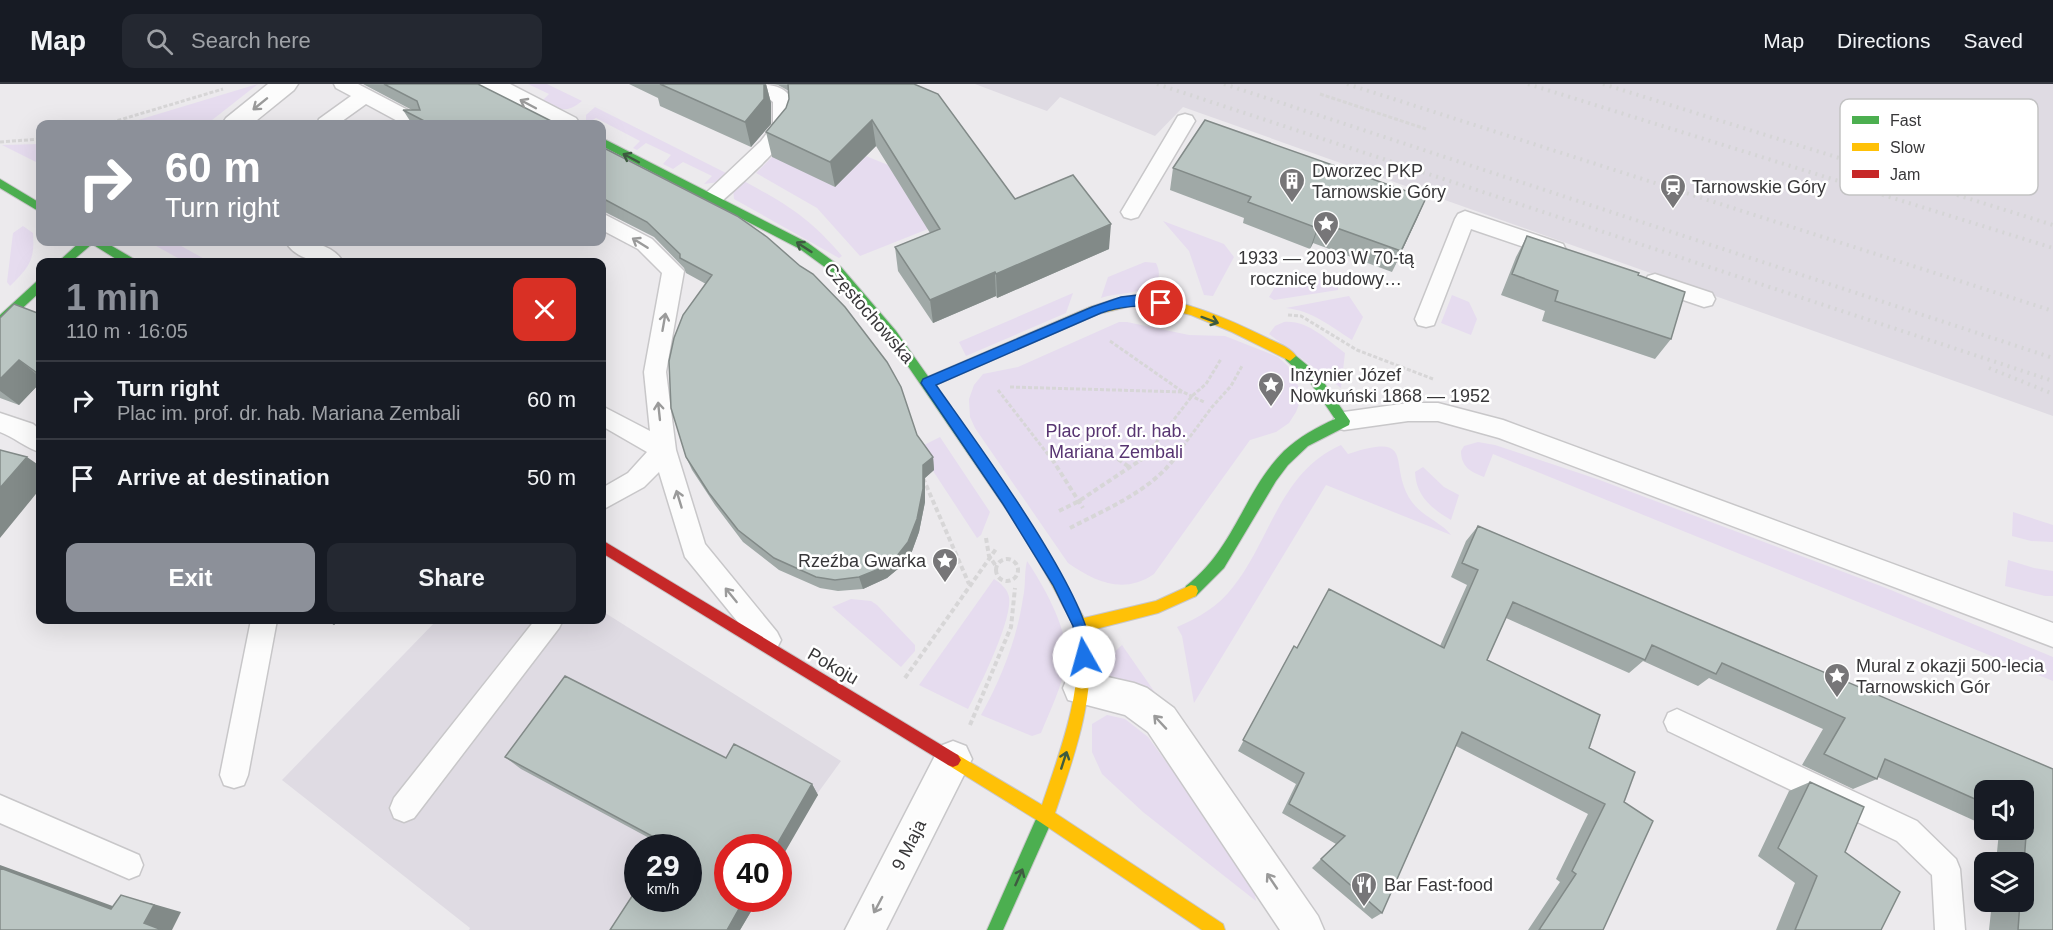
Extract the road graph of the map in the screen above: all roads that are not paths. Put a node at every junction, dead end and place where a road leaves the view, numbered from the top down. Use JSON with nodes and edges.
{"nodes":[{"id":1,"x":285,"y":84,"type":"edge"},
{"id":2,"x":343,"y":84,"type":"edge"},
{"id":3,"x":489,"y":84,"type":"edge"},
{"id":4,"x":761,"y":84,"type":"edge"},
{"id":5,"x":364,"y":96,"type":"junction"},
{"id":6,"x":240,"y":120,"type":"edge"},
{"id":7,"x":331,"y":120,"type":"edge"},
{"id":8,"x":410,"y":120,"type":"edge"},
{"id":9,"x":559,"y":120,"type":"edge"},
{"id":10,"x":1185,"y":121,"type":"dead end"},
{"id":11,"x":606,"y":144,"type":"edge"},
{"id":12,"x":0,"y":183,"type":"edge"},
{"id":13,"x":713,"y":198,"type":"junction"},
{"id":14,"x":36,"y":206,"type":"edge"},
{"id":15,"x":1131,"y":212,"type":"dead end"},
{"id":16,"x":606,"y":223,"type":"edge"},
{"id":17,"x":82,"y":246,"type":"edge"},
{"id":18,"x":103,"y":246,"type":"edge"},
{"id":19,"x":303,"y":246,"type":"edge"},
{"id":20,"x":1573,"y":255,"type":"edge"},
{"id":21,"x":69,"y":258,"type":"edge"},
{"id":22,"x":123,"y":258,"type":"edge"},
{"id":23,"x":326,"y":258,"type":"edge"},
{"id":24,"x":1639,"y":277,"type":"edge"},
{"id":25,"x":36,"y":289,"type":"edge"},
{"id":26,"x":1704,"y":298,"type":"dead end"},
{"id":27,"x":1426,"y":319,"type":"dead end"},
{"id":28,"x":0,"y":322,"type":"edge"},
{"id":29,"x":927,"y":383,"type":"junction"},
{"id":30,"x":606,"y":417,"type":"edge"},
{"id":31,"x":1344,"y":421,"type":"junction"},
{"id":32,"x":0,"y":422,"type":"edge"},
{"id":33,"x":36,"y":439,"type":"edge"},
{"id":34,"x":664,"y":450,"type":"junction"},
{"id":35,"x":606,"y":498,"type":"edge"},
{"id":36,"x":606,"y":553,"type":"edge"},
{"id":37,"x":263,"y":624,"type":"edge"},
{"id":38,"x":547,"y":624,"type":"edge"},
{"id":39,"x":1080,"y":626,"type":"junction"},
{"id":40,"x":2053,"y":635,"type":"edge"},
{"id":41,"x":782,"y":657,"type":"junction"},
{"id":42,"x":1081,"y":688,"type":"junction"},
{"id":43,"x":1677,"y":722,"type":"dead end"},
{"id":44,"x":952,"y":759,"type":"junction"},
{"id":45,"x":234,"y":775,"type":"dead end"},
{"id":46,"x":404,"y":808,"type":"dead end"},
{"id":47,"x":0,"y":809,"type":"edge"},
{"id":48,"x":1046,"y":816,"type":"junction"},
{"id":49,"x":129,"y":865,"type":"dead end"},
{"id":50,"x":865,"y":930,"type":"edge"},
{"id":51,"x":995,"y":930,"type":"edge"},
{"id":52,"x":1217,"y":930,"type":"edge"},
{"id":53,"x":1304,"y":930,"type":"edge"},
{"id":54,"x":1950,"y":930,"type":"edge"}],
"edges":[{"from":1,"to":6,"type":"street","one_way":true},
{"from":2,"to":5,"type":"lane"},
{"from":9,"to":3,"type":"street","one_way":true},
{"from":4,"to":13,"type":"lane"},
{"from":5,"to":7,"type":"lane"},
{"from":5,"to":8,"type":"lane"},
{"from":10,"to":15,"type":"lane"},
{"from":13,"to":11,"type":"street","name":"Częstochowska","one_way":true},
{"from":12,"to":14,"type":"street"},
{"from":29,"to":13,"type":"street","name":"Częstochowska","one_way":true},
{"from":34,"to":16,"type":"lane","one_way":true},
{"from":17,"to":21,"type":"street"},
{"from":18,"to":22,"type":"street"},
{"from":19,"to":23,"type":"lane"},
{"from":20,"to":27,"type":"lane"},
{"from":24,"to":26,"type":"lane"},
{"from":25,"to":28,"type":"street"},
{"from":29,"to":31,"type":"street","one_way":true},
{"from":29,"to":39,"type":"street","name":"Częstochowska"},
{"from":30,"to":34,"type":"lane"},
{"from":31,"to":39,"type":"street"},
{"from":31,"to":40,"type":"lane"},
{"from":32,"to":33,"type":"lane"},
{"from":34,"to":35,"type":"lane"},
{"from":41,"to":34,"type":"lane","one_way":true},
{"from":36,"to":41,"type":"street","name":"Pokoju"},
{"from":37,"to":45,"type":"lane"},
{"from":38,"to":46,"type":"lane"},
{"from":39,"to":42,"type":"street","name":"Częstochowska"},
{"from":41,"to":44,"type":"street","name":"Pokoju"},
{"from":48,"to":42,"type":"street","name":"Częstochowska","one_way":true},
{"from":53,"to":42,"type":"street","one_way":true},
{"from":43,"to":54,"type":"lane"},
{"from":44,"to":48,"type":"street","name":"Pokoju"},
{"from":44,"to":50,"type":"street","name":"9 Maja","one_way":true},
{"from":47,"to":49,"type":"lane"},
{"from":51,"to":48,"type":"street","one_way":true},
{"from":48,"to":52,"type":"street","name":"Pokoju"}]}
